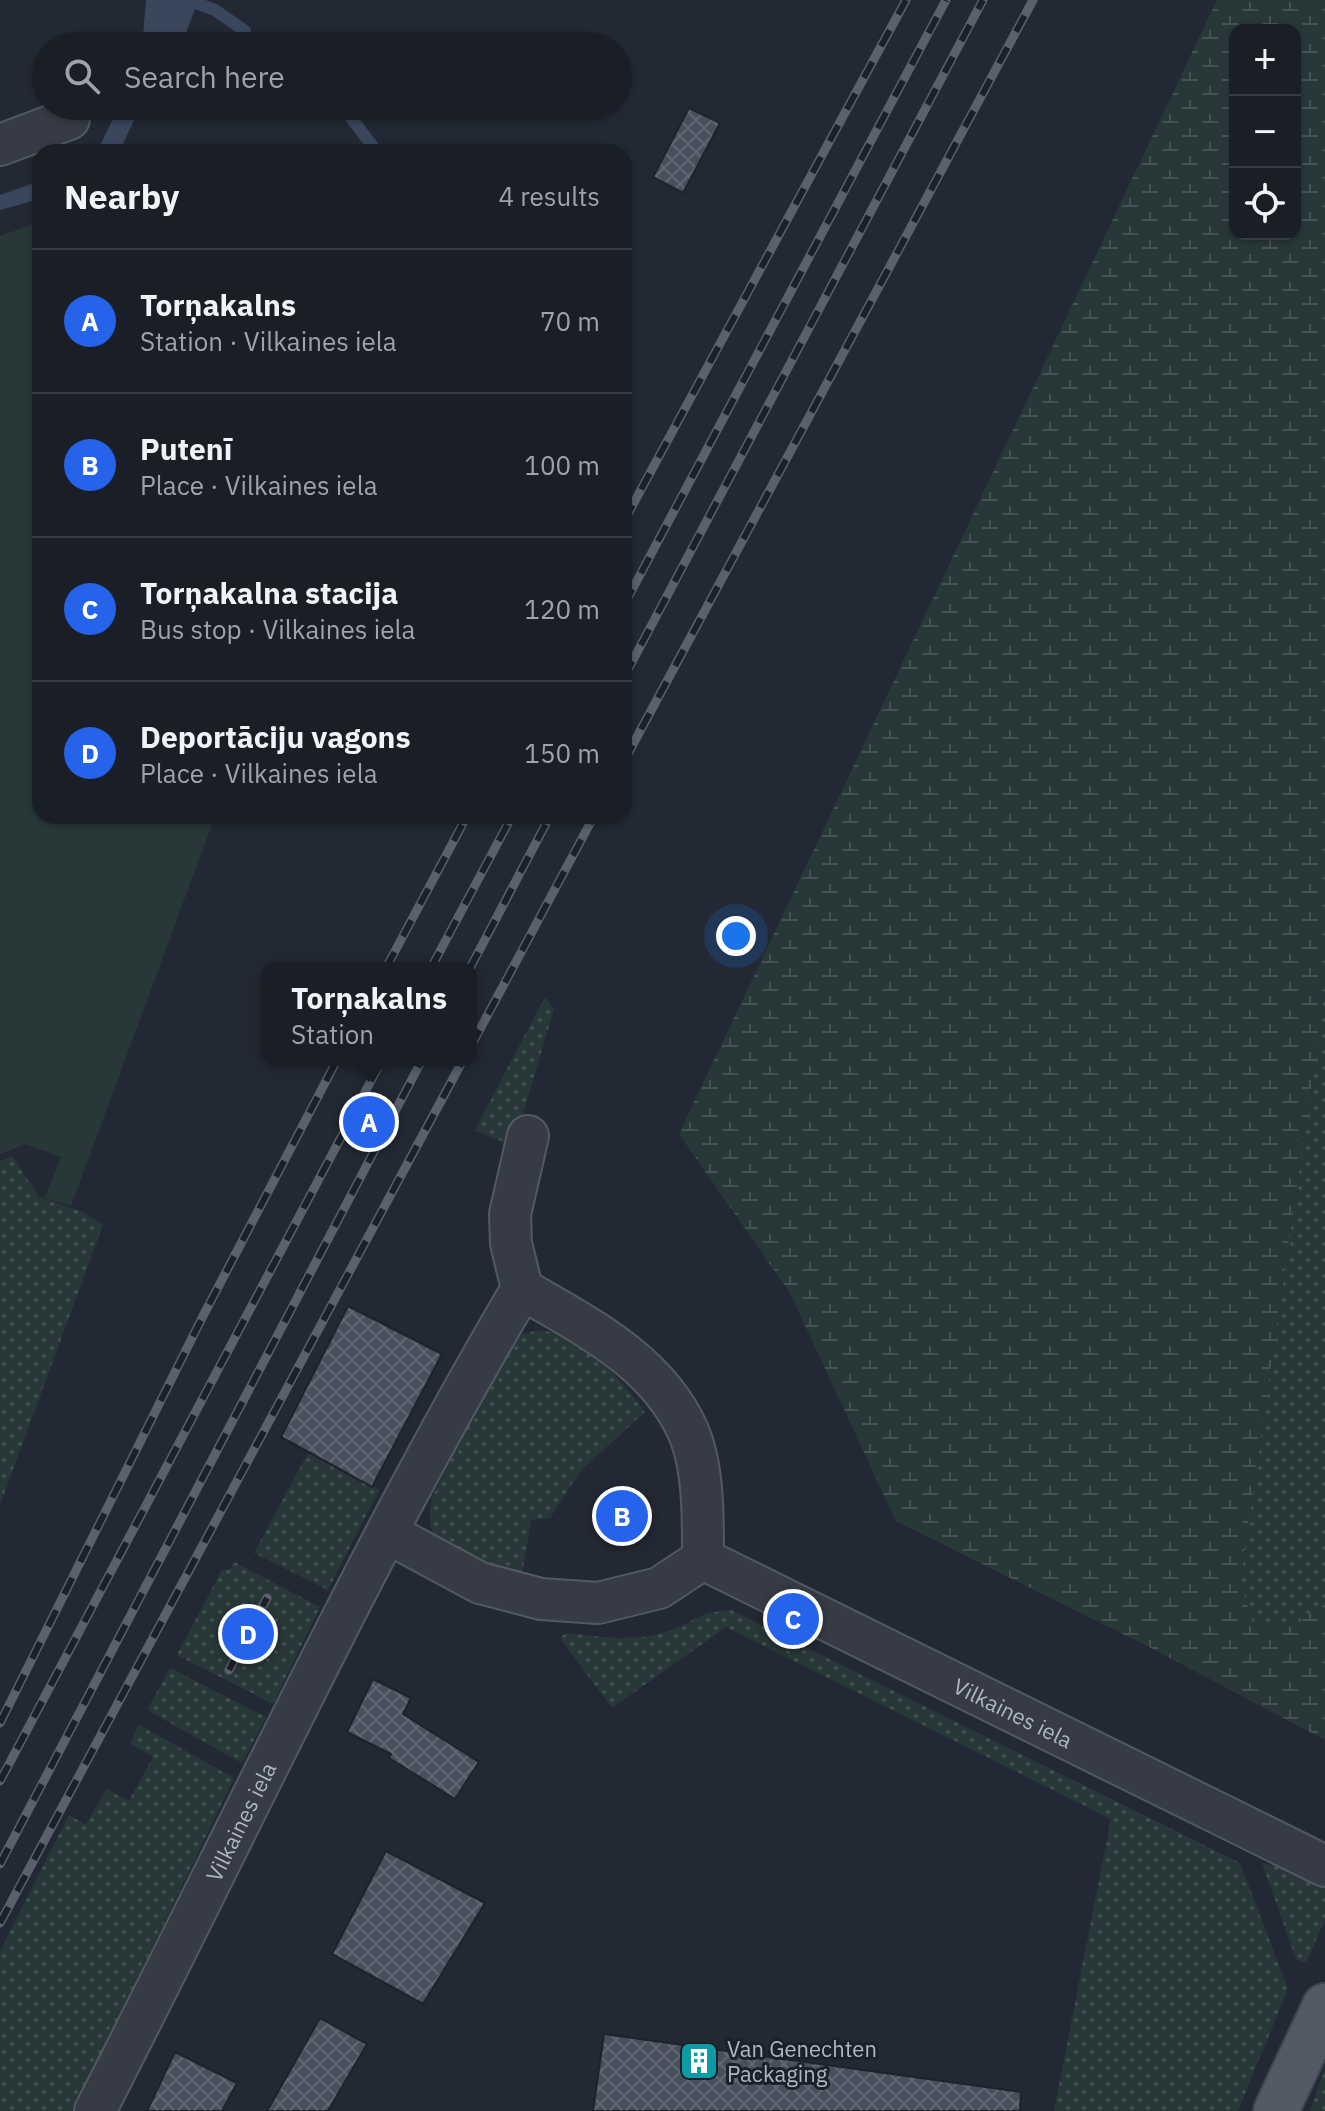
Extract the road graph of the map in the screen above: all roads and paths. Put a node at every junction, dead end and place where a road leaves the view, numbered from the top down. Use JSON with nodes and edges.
{"nodes":[{"id":1,"x":66,"y":120,"type":"edge"},
{"id":2,"x":0,"y":145,"type":"edge"},
{"id":3,"x":528,"y":1136,"type":"dead end"},
{"id":4,"x":522,"y":1289,"type":"junction"},
{"id":5,"x":389,"y":1534,"type":"junction"},
{"id":6,"x":703,"y":1559,"type":"junction"},
{"id":7,"x":1325,"y":1866,"type":"edge"},
{"id":8,"x":1325,"y":2006,"type":"edge"},
{"id":9,"x":95,"y":2111,"type":"edge"},
{"id":10,"x":1276,"y":2111,"type":"edge"}],
"edges":[{"from":1,"to":2,"type":"street"},
{"from":3,"to":4,"type":"street"},
{"from":4,"to":5,"type":"street","name":"Vilkaines iela"},
{"from":4,"to":6,"type":"street"},
{"from":5,"to":6,"type":"street"},
{"from":5,"to":9,"type":"street","name":"Vilkaines iela"},
{"from":6,"to":7,"type":"street","name":"Vilkaines iela"},
{"from":8,"to":10,"type":"main road"}]}
